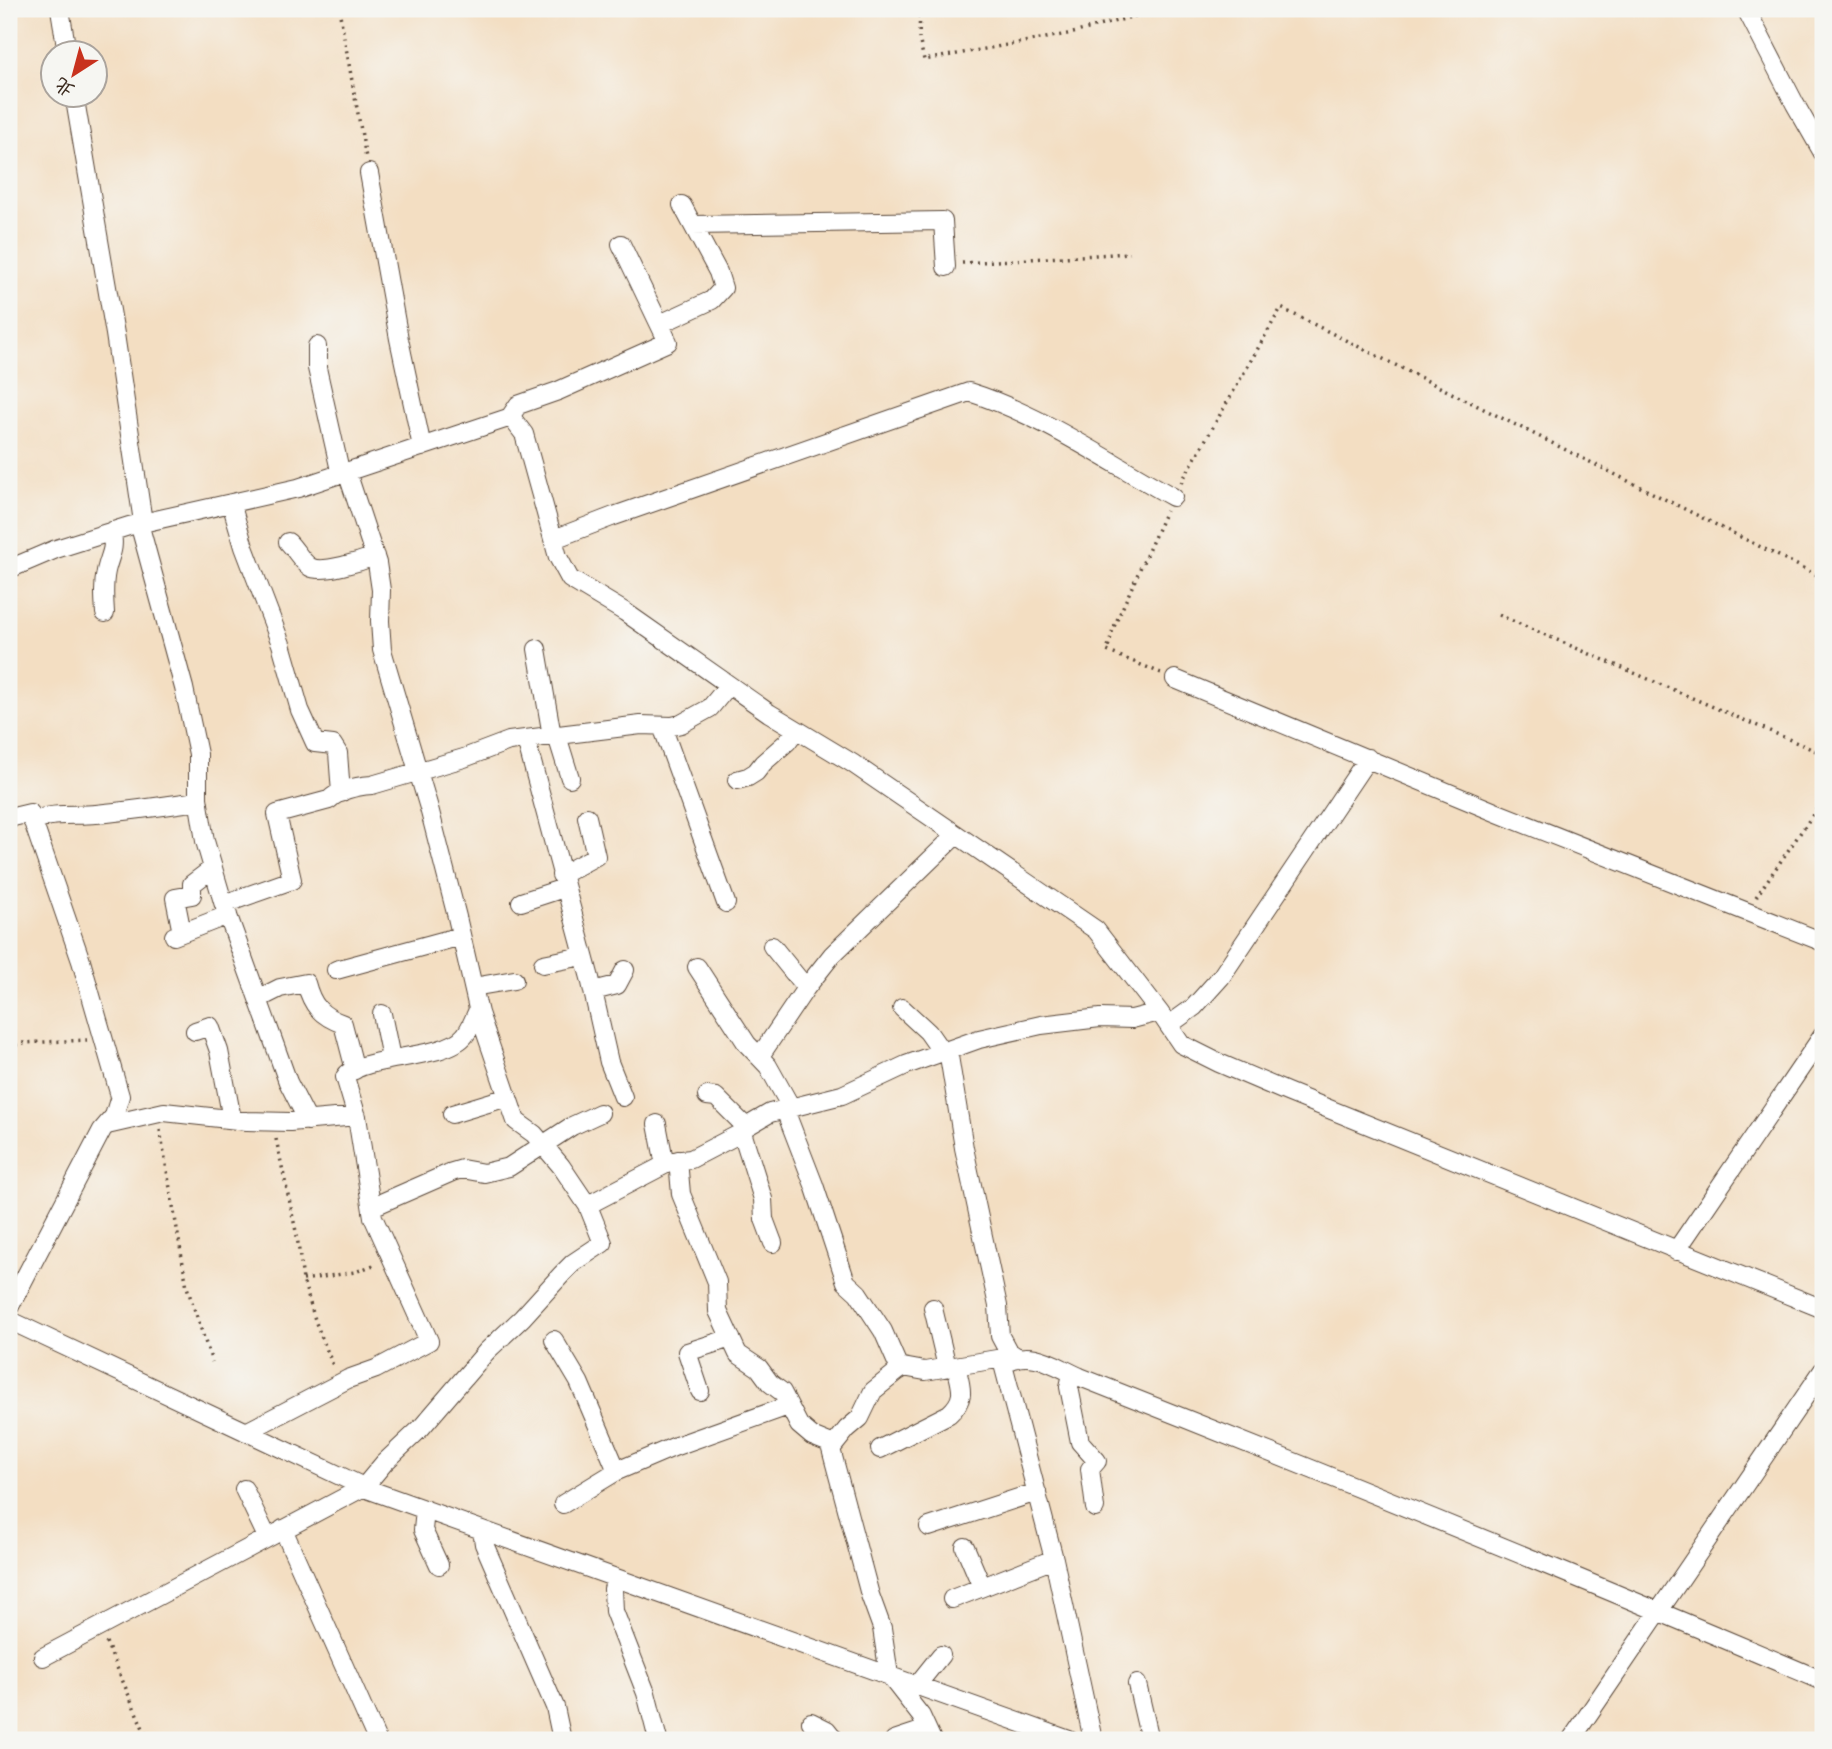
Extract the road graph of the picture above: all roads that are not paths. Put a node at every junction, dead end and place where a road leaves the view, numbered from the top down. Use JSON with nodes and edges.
{"nodes":[{"id":1,"x":60,"y":9,"type":"edge"},
{"id":2,"x":1746,"y":9,"type":"edge"},
{"id":3,"x":65,"y":38,"type":"edge"},
{"id":4,"x":76,"y":108,"type":"edge"},
{"id":5,"x":1823,"y":153,"type":"edge"},
{"id":6,"x":369,"y":173,"type":"road end"},
{"id":7,"x":682,"y":205,"type":"dead end"},
{"id":8,"x":693,"y":225,"type":"junction"},
{"id":9,"x":621,"y":244,"type":"dead end"},
{"id":10,"x":946,"y":266,"type":"road end"},
{"id":11,"x":660,"y":324,"type":"junction"},
{"id":12,"x":317,"y":346,"type":"dead end"},
{"id":13,"x":510,"y":417,"type":"junction"},
{"id":14,"x":422,"y":447,"type":"junction"},
{"id":15,"x":344,"y":474,"type":"junction"},
{"id":16,"x":1173,"y":497,"type":"dead end"},
{"id":17,"x":231,"y":503,"type":"junction"},
{"id":18,"x":141,"y":523,"type":"junction"},
{"id":19,"x":112,"y":531,"type":"junction"},
{"id":20,"x":554,"y":540,"type":"junction"},
{"id":21,"x":288,"y":542,"type":"dead end"},
{"id":22,"x":374,"y":556,"type":"junction"},
{"id":23,"x":9,"y":569,"type":"edge"},
{"id":24,"x":105,"y":613,"type":"dead end"},
{"id":25,"x":537,"y":649,"type":"dead end"},
{"id":26,"x":1175,"y":679,"type":"dead end"},
{"id":27,"x":728,"y":686,"type":"junction"},
{"id":28,"x":662,"y":726,"type":"junction"},
{"id":29,"x":796,"y":730,"type":"junction"},
{"id":30,"x":555,"y":736,"type":"junction"},
{"id":31,"x":526,"y":740,"type":"junction"},
{"id":32,"x":1368,"y":758,"type":"junction"},
{"id":33,"x":418,"y":771,"type":"junction"},
{"id":34,"x":570,"y":778,"type":"dead end"},
{"id":35,"x":737,"y":780,"type":"dead end"},
{"id":36,"x":341,"y":793,"type":"junction"},
{"id":37,"x":198,"y":802,"type":"junction"},
{"id":38,"x":587,"y":817,"type":"dead end"},
{"id":39,"x":9,"y":818,"type":"edge"},
{"id":40,"x":32,"y":821,"type":"junction"},
{"id":41,"x":956,"y":835,"type":"junction"},
{"id":42,"x":213,"y":868,"type":"junction"},
{"id":43,"x":562,"y":882,"type":"junction"},
{"id":44,"x":521,"y":902,"type":"dead end"},
{"id":45,"x":726,"y":904,"type":"dead end"},
{"id":46,"x":226,"y":910,"type":"junction"},
{"id":47,"x":461,"y":936,"type":"junction"},
{"id":48,"x":1823,"y":942,"type":"edge"},
{"id":49,"x":772,"y":946,"type":"dead end"},
{"id":50,"x":583,"y":956,"type":"junction"},
{"id":51,"x":543,"y":964,"type":"dead end"},
{"id":52,"x":698,"y":967,"type":"dead end"},
{"id":53,"x":336,"y":970,"type":"dead end"},
{"id":54,"x":625,"y":970,"type":"dead end"},
{"id":55,"x":514,"y":980,"type":"dead end"},
{"id":56,"x":473,"y":987,"type":"junction"},
{"id":57,"x":806,"y":988,"type":"junction"},
{"id":58,"x":593,"y":991,"type":"junction"},
{"id":59,"x":258,"y":999,"type":"junction"},
{"id":60,"x":902,"y":1008,"type":"dead end"},
{"id":61,"x":478,"y":1010,"type":"junction"},
{"id":62,"x":382,"y":1014,"type":"dead end"},
{"id":63,"x":1164,"y":1018,"type":"junction"},
{"id":64,"x":195,"y":1031,"type":"dead end"},
{"id":65,"x":1823,"y":1035,"type":"edge"},
{"id":66,"x":945,"y":1051,"type":"junction"},
{"id":67,"x":760,"y":1056,"type":"junction"},
{"id":68,"x":391,"y":1058,"type":"junction"},
{"id":69,"x":355,"y":1070,"type":"junction"},
{"id":70,"x":707,"y":1096,"type":"dead end"},
{"id":71,"x":508,"y":1097,"type":"junction"},
{"id":72,"x":623,"y":1097,"type":"dead end"},
{"id":73,"x":789,"y":1110,"type":"junction"},
{"id":74,"x":600,"y":1113,"type":"dead end"},
{"id":75,"x":452,"y":1114,"type":"dead end"},
{"id":76,"x":357,"y":1116,"type":"junction"},
{"id":77,"x":232,"y":1119,"type":"junction"},
{"id":78,"x":308,"y":1121,"type":"junction"},
{"id":79,"x":657,"y":1124,"type":"dead end"},
{"id":80,"x":107,"y":1125,"type":"junction"},
{"id":81,"x":744,"y":1129,"type":"junction"},
{"id":82,"x":544,"y":1145,"type":"junction"},
{"id":83,"x":671,"y":1163,"type":"junction"},
{"id":84,"x":587,"y":1205,"type":"junction"},
{"id":85,"x":372,"y":1207,"type":"junction"},
{"id":86,"x":773,"y":1243,"type":"dead end"},
{"id":87,"x":1676,"y":1251,"type":"junction"},
{"id":88,"x":9,"y":1308,"type":"edge"},
{"id":89,"x":933,"y":1308,"type":"dead end"},
{"id":90,"x":1823,"y":1309,"type":"edge"},
{"id":91,"x":9,"y":1320,"type":"edge"},
{"id":92,"x":731,"y":1338,"type":"junction"},
{"id":93,"x":554,"y":1340,"type":"dead end"},
{"id":94,"x":1010,"y":1361,"type":"junction"},
{"id":95,"x":952,"y":1366,"type":"junction"},
{"id":96,"x":900,"y":1370,"type":"junction"},
{"id":97,"x":1823,"y":1370,"type":"edge"},
{"id":98,"x":1072,"y":1374,"type":"junction"},
{"id":99,"x":700,"y":1391,"type":"dead end"},
{"id":100,"x":788,"y":1406,"type":"junction"},
{"id":101,"x":246,"y":1432,"type":"junction"},
{"id":102,"x":834,"y":1445,"type":"junction"},
{"id":103,"x":880,"y":1449,"type":"dead end"},
{"id":104,"x":617,"y":1471,"type":"junction"},
{"id":105,"x":364,"y":1488,"type":"junction"},
{"id":106,"x":244,"y":1489,"type":"dead end"},
{"id":107,"x":1037,"y":1492,"type":"junction"},
{"id":108,"x":564,"y":1504,"type":"dead end"},
{"id":109,"x":1095,"y":1508,"type":"dead end"},
{"id":110,"x":425,"y":1510,"type":"junction"},
{"id":111,"x":929,"y":1527,"type":"dead end"},
{"id":112,"x":482,"y":1530,"type":"junction"},
{"id":113,"x":275,"y":1533,"type":"junction"},
{"id":114,"x":965,"y":1547,"type":"dead end"},
{"id":115,"x":1054,"y":1559,"type":"junction"},
{"id":116,"x":439,"y":1565,"type":"dead end"},
{"id":117,"x":616,"y":1578,"type":"junction"},
{"id":118,"x":982,"y":1587,"type":"junction"},
{"id":119,"x":952,"y":1600,"type":"dead end"},
{"id":120,"x":941,"y":1655,"type":"dead end"},
{"id":121,"x":43,"y":1657,"type":"dead end"},
{"id":122,"x":889,"y":1675,"type":"junction"},
{"id":123,"x":1823,"y":1681,"type":"edge"},
{"id":124,"x":1136,"y":1684,"type":"dead end"},
{"id":125,"x":918,"y":1685,"type":"junction"},
{"id":126,"x":811,"y":1722,"type":"dead end"},
{"id":127,"x":929,"y":1735,"type":"edge"},
{"id":128,"x":1065,"y":1739,"type":"edge"},
{"id":129,"x":377,"y":1740,"type":"edge"},
{"id":130,"x":562,"y":1740,"type":"edge"},
{"id":131,"x":658,"y":1740,"type":"edge"},
{"id":132,"x":835,"y":1740,"type":"edge"},
{"id":133,"x":894,"y":1740,"type":"edge"},
{"id":134,"x":1093,"y":1740,"type":"edge"},
{"id":135,"x":1150,"y":1740,"type":"edge"},
{"id":136,"x":1571,"y":1740,"type":"edge"}],
"edges":[{"from":1,"to":3,"type":"street"},
{"from":2,"to":5,"type":"street"},
{"from":4,"to":18,"type":"street"},
{"from":6,"to":14,"type":"street"},
{"from":7,"to":8,"type":"street"},
{"from":8,"to":10,"type":"street"},
{"from":8,"to":11,"type":"street"},
{"from":9,"to":11,"type":"street"},
{"from":11,"to":13,"type":"street"},
{"from":12,"to":15,"type":"street"},
{"from":13,"to":14,"type":"street"},
{"from":13,"to":20,"type":"street"},
{"from":14,"to":15,"type":"street"},
{"from":15,"to":17,"type":"street"},
{"from":15,"to":22,"type":"street"},
{"from":16,"to":20,"type":"street"},
{"from":17,"to":18,"type":"street"},
{"from":17,"to":36,"type":"street"},
{"from":18,"to":19,"type":"street"},
{"from":18,"to":37,"type":"street"},
{"from":19,"to":23,"type":"street"},
{"from":19,"to":24,"type":"street"},
{"from":20,"to":27,"type":"street"},
{"from":21,"to":22,"type":"street"},
{"from":22,"to":33,"type":"street"},
{"from":25,"to":30,"type":"street"},
{"from":26,"to":32,"type":"street"},
{"from":27,"to":28,"type":"street"},
{"from":27,"to":29,"type":"street"},
{"from":28,"to":30,"type":"street"},
{"from":28,"to":45,"type":"street"},
{"from":29,"to":35,"type":"street"},
{"from":29,"to":41,"type":"street"},
{"from":30,"to":31,"type":"street"},
{"from":30,"to":34,"type":"street"},
{"from":31,"to":33,"type":"street"},
{"from":31,"to":43,"type":"street"},
{"from":32,"to":48,"type":"street"},
{"from":32,"to":63,"type":"street"},
{"from":33,"to":36,"type":"street"},
{"from":33,"to":47,"type":"street"},
{"from":36,"to":46,"type":"street"},
{"from":37,"to":40,"type":"street"},
{"from":37,"to":42,"type":"street"},
{"from":38,"to":43,"type":"street"},
{"from":39,"to":40,"type":"street"},
{"from":40,"to":80,"type":"street"},
{"from":41,"to":57,"type":"street"},
{"from":41,"to":63,"type":"street"},
{"from":42,"to":46,"type":"street"},
{"from":42,"to":46,"type":"street"},
{"from":43,"to":44,"type":"street"},
{"from":43,"to":50,"type":"street"},
{"from":46,"to":59,"type":"street"},
{"from":47,"to":53,"type":"street"},
{"from":47,"to":56,"type":"street"},
{"from":49,"to":57,"type":"street"},
{"from":50,"to":51,"type":"street"},
{"from":50,"to":58,"type":"street"},
{"from":52,"to":67,"type":"street"},
{"from":54,"to":58,"type":"street"},
{"from":55,"to":56,"type":"street"},
{"from":56,"to":61,"type":"street"},
{"from":57,"to":67,"type":"street"},
{"from":58,"to":72,"type":"street"},
{"from":59,"to":69,"type":"street"},
{"from":59,"to":78,"type":"street"},
{"from":60,"to":66,"type":"street"},
{"from":61,"to":68,"type":"street"},
{"from":61,"to":71,"type":"street"},
{"from":62,"to":68,"type":"street"},
{"from":63,"to":66,"type":"street"},
{"from":63,"to":87,"type":"street"},
{"from":64,"to":77,"type":"street"},
{"from":65,"to":87,"type":"street"},
{"from":66,"to":73,"type":"street"},
{"from":66,"to":94,"type":"street"},
{"from":67,"to":73,"type":"street"},
{"from":68,"to":69,"type":"street"},
{"from":69,"to":76,"type":"street"},
{"from":70,"to":81,"type":"street"},
{"from":71,"to":75,"type":"street"},
{"from":71,"to":82,"type":"street"},
{"from":73,"to":81,"type":"street"},
{"from":73,"to":96,"type":"street"},
{"from":74,"to":82,"type":"street"},
{"from":76,"to":78,"type":"street"},
{"from":76,"to":85,"type":"street"},
{"from":77,"to":78,"type":"street"},
{"from":77,"to":80,"type":"street"},
{"from":79,"to":83,"type":"street"},
{"from":80,"to":88,"type":"street"},
{"from":81,"to":83,"type":"street"},
{"from":81,"to":86,"type":"street"},
{"from":82,"to":84,"type":"street"},
{"from":82,"to":85,"type":"street"},
{"from":83,"to":84,"type":"street"},
{"from":83,"to":92,"type":"street"},
{"from":84,"to":105,"type":"street"},
{"from":85,"to":101,"type":"street"},
{"from":87,"to":90,"type":"street"},
{"from":89,"to":95,"type":"street"},
{"from":91,"to":101,"type":"street"},
{"from":92,"to":99,"type":"street"},
{"from":92,"to":100,"type":"street"},
{"from":93,"to":104,"type":"street"},
{"from":94,"to":95,"type":"street"},
{"from":94,"to":98,"type":"street"},
{"from":94,"to":107,"type":"street"},
{"from":95,"to":96,"type":"street"},
{"from":95,"to":103,"type":"street"},
{"from":96,"to":102,"type":"street"},
{"from":97,"to":136,"type":"street"},
{"from":98,"to":109,"type":"street"},
{"from":98,"to":123,"type":"street"},
{"from":100,"to":102,"type":"street"},
{"from":100,"to":104,"type":"street"},
{"from":101,"to":105,"type":"street"},
{"from":102,"to":122,"type":"street"},
{"from":104,"to":108,"type":"street"},
{"from":105,"to":110,"type":"street"},
{"from":105,"to":113,"type":"street"},
{"from":106,"to":113,"type":"street"},
{"from":107,"to":111,"type":"street"},
{"from":107,"to":115,"type":"street"},
{"from":110,"to":112,"type":"street"},
{"from":110,"to":116,"type":"street"},
{"from":112,"to":117,"type":"street"},
{"from":112,"to":130,"type":"street"},
{"from":113,"to":121,"type":"street"},
{"from":113,"to":129,"type":"street"},
{"from":114,"to":118,"type":"street"},
{"from":115,"to":118,"type":"street"},
{"from":115,"to":134,"type":"street"},
{"from":117,"to":122,"type":"street"},
{"from":117,"to":131,"type":"street"},
{"from":118,"to":119,"type":"street"},
{"from":120,"to":125,"type":"street"},
{"from":122,"to":125,"type":"street"},
{"from":122,"to":127,"type":"street"},
{"from":124,"to":135,"type":"street"},
{"from":125,"to":128,"type":"street"},
{"from":126,"to":132,"type":"street"},
{"from":127,"to":133,"type":"street"}]}
